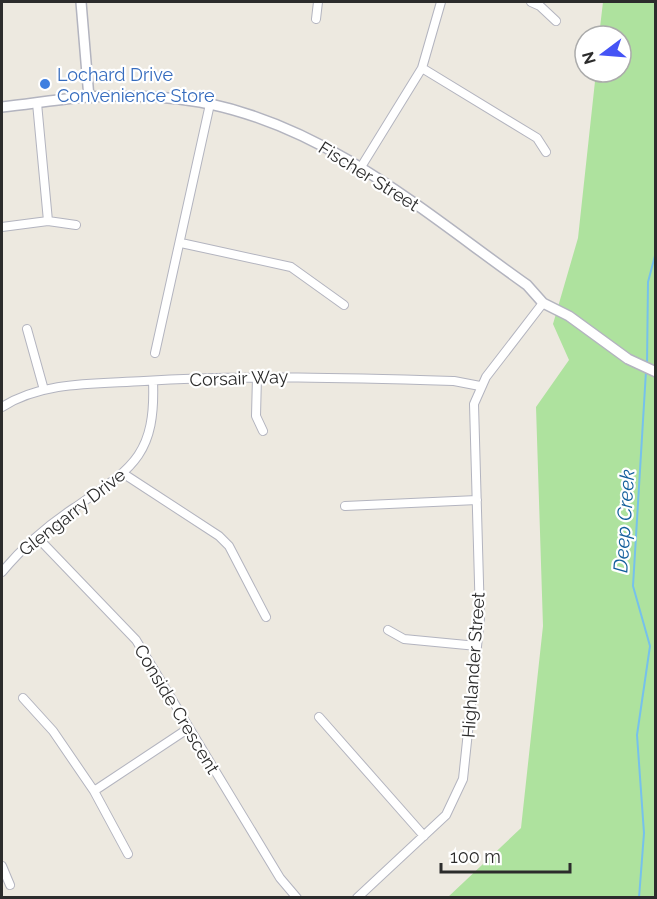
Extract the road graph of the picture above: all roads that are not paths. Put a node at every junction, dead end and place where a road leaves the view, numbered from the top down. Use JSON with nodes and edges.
{"nodes":[{"id":1,"x":81,"y":2,"type":"edge"},
{"id":2,"x":318,"y":2,"type":"edge"},
{"id":3,"x":441,"y":2,"type":"edge"},
{"id":4,"x":531,"y":2,"type":"edge"},
{"id":5,"x":316,"y":19,"type":"dead end"},
{"id":6,"x":556,"y":21,"type":"dead end"},
{"id":7,"x":422,"y":68,"type":"junction"},
{"id":8,"x":89,"y":98,"type":"junction"},
{"id":9,"x":37,"y":103,"type":"junction"},
{"id":10,"x":210,"y":104,"type":"junction"},
{"id":11,"x":2,"y":107,"type":"edge"},
{"id":12,"x":546,"y":152,"type":"dead end"},
{"id":13,"x":361,"y":167,"type":"junction"},
{"id":14,"x":48,"y":221,"type":"junction"},
{"id":15,"x":76,"y":225,"type":"dead end"},
{"id":16,"x":2,"y":227,"type":"edge"},
{"id":17,"x":181,"y":243,"type":"junction"},
{"id":18,"x":543,"y":303,"type":"junction"},
{"id":19,"x":344,"y":305,"type":"dead end"},
{"id":20,"x":27,"y":329,"type":"dead end"},
{"id":21,"x":154,"y":353,"type":"dead end"},
{"id":22,"x":654,"y":371,"type":"edge"},
{"id":23,"x":256,"y":376,"type":"junction"},
{"id":24,"x":153,"y":381,"type":"junction"},
{"id":25,"x":480,"y":386,"type":"junction"},
{"id":26,"x":44,"y":390,"type":"junction"},
{"id":27,"x":2,"y":407,"type":"edge"},
{"id":28,"x":263,"y":431,"type":"dead end"},
{"id":29,"x":124,"y":474,"type":"junction"},
{"id":30,"x":477,"y":500,"type":"junction"},
{"id":31,"x":345,"y":506,"type":"dead end"},
{"id":32,"x":37,"y":537,"type":"junction"},
{"id":33,"x":2,"y":572,"type":"edge"},
{"id":34,"x":266,"y":617,"type":"dead end"},
{"id":35,"x":388,"y":630,"type":"dead end"},
{"id":36,"x":477,"y":646,"type":"junction"},
{"id":37,"x":23,"y":698,"type":"dead end"},
{"id":38,"x":319,"y":717,"type":"dead end"},
{"id":39,"x":189,"y":728,"type":"junction"},
{"id":40,"x":94,"y":791,"type":"junction"},
{"id":41,"x":424,"y":836,"type":"junction"},
{"id":42,"x":128,"y":854,"type":"dead end"},
{"id":43,"x":2,"y":866,"type":"edge"},
{"id":44,"x":10,"y":885,"type":"dead end"},
{"id":45,"x":297,"y":897,"type":"edge"},
{"id":46,"x":357,"y":897,"type":"edge"}],
"edges":[{"from":1,"to":8,"type":"street"},
{"from":2,"to":5,"type":"street"},
{"from":3,"to":7,"type":"street"},
{"from":4,"to":6,"type":"street"},
{"from":7,"to":12,"type":"street"},
{"from":7,"to":13,"type":"street"},
{"from":8,"to":9,"type":"street","name":"Fischer Street"},
{"from":8,"to":10,"type":"street","name":"Fischer Street"},
{"from":9,"to":11,"type":"street","name":"Fischer Street"},
{"from":9,"to":14,"type":"street"},
{"from":10,"to":13,"type":"street","name":"Fischer Street"},
{"from":10,"to":17,"type":"street"},
{"from":13,"to":18,"type":"street","name":"Fischer Street"},
{"from":14,"to":15,"type":"street"},
{"from":14,"to":16,"type":"street"},
{"from":17,"to":19,"type":"street"},
{"from":17,"to":21,"type":"street"},
{"from":18,"to":22,"type":"street","name":"Fischer Street"},
{"from":18,"to":25,"type":"street","name":"Highlander Street"},
{"from":20,"to":26,"type":"street"},
{"from":23,"to":24,"type":"street","name":"Corsair Way"},
{"from":23,"to":25,"type":"street","name":"Corsair Way"},
{"from":23,"to":28,"type":"street"},
{"from":24,"to":26,"type":"street","name":"Corsair Way"},
{"from":24,"to":29,"type":"street","name":"Glengarry Drive"},
{"from":25,"to":30,"type":"street","name":"Highlander Street"},
{"from":26,"to":27,"type":"street","name":"Corsair Way"},
{"from":29,"to":32,"type":"street","name":"Glengarry Drive"},
{"from":29,"to":34,"type":"street"},
{"from":30,"to":31,"type":"street"},
{"from":30,"to":36,"type":"street","name":"Highlander Street"},
{"from":32,"to":33,"type":"street","name":"Glengarry Drive"},
{"from":32,"to":39,"type":"street","name":"Conside Crescent"},
{"from":35,"to":36,"type":"street"},
{"from":36,"to":41,"type":"street","name":"Highlander Street"},
{"from":37,"to":40,"type":"street"},
{"from":38,"to":41,"type":"street"},
{"from":39,"to":40,"type":"street"},
{"from":39,"to":45,"type":"street","name":"Conside Crescent"},
{"from":40,"to":42,"type":"street"},
{"from":41,"to":46,"type":"street","name":"Highlander Street"},
{"from":43,"to":44,"type":"street"}]}
